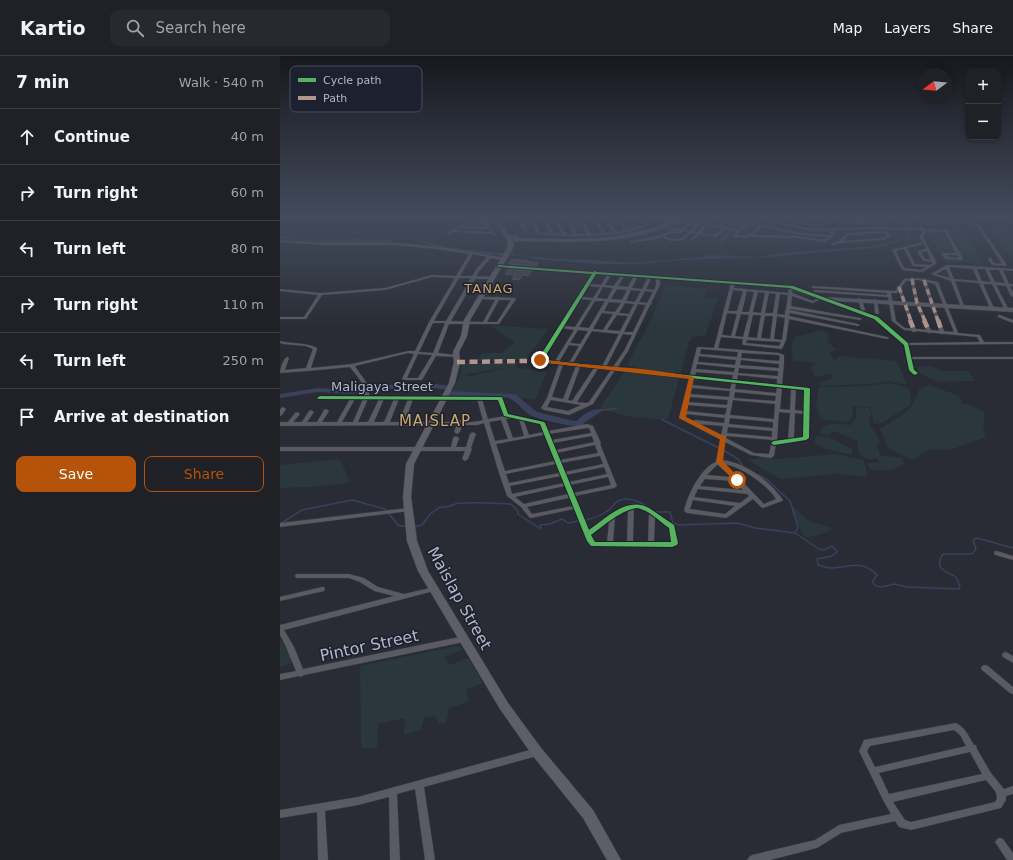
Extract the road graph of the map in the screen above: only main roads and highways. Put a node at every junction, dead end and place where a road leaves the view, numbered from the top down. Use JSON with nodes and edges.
{"nodes":[{"id":1,"x":507,"y":254,"type":"edge"},
{"id":2,"x":614,"y":860,"type":"edge"}],
"edges":[{"from":1,"to":2,"type":"main road","name":"Maislap Street"}]}
